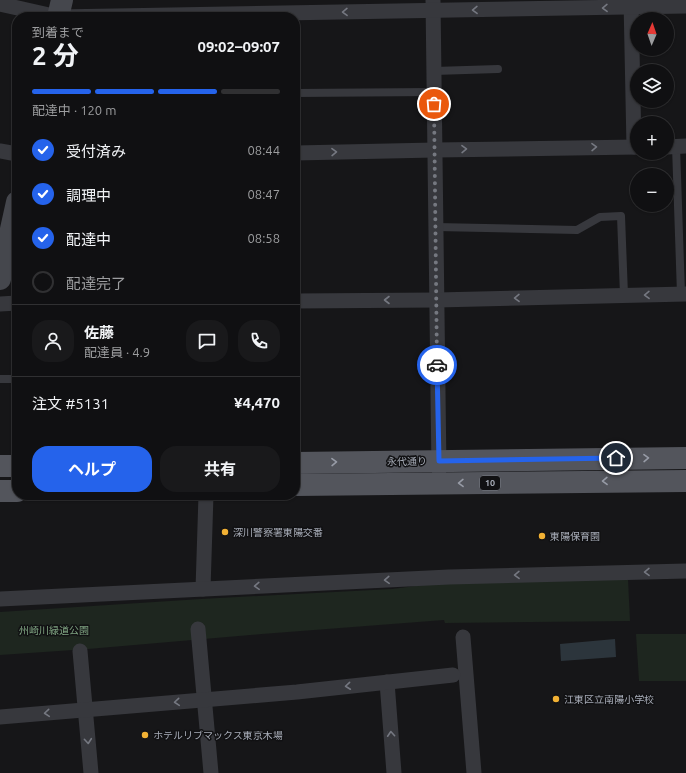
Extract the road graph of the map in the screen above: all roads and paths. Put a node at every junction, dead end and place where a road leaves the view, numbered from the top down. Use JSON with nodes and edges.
{"nodes":[{"id":1,"x":62,"y":0,"type":"edge"},
{"id":2,"x":0,"y":4,"type":"edge"},
{"id":3,"x":632,"y":4,"type":"edge"},
{"id":4,"x":433,"y":5,"type":"edge"},
{"id":5,"x":686,"y":6,"type":"edge"},
{"id":6,"x":259,"y":10,"type":"edge"},
{"id":7,"x":36,"y":12,"type":"edge"},
{"id":8,"x":59,"y":12,"type":"edge"},
{"id":9,"x":221,"y":12,"type":"edge"},
{"id":10,"x":498,"y":69,"type":"dead end"},
{"id":11,"x":434,"y":71,"type":"junction"},
{"id":12,"x":434,"y":92,"type":"junction"},
{"id":13,"x":300,"y":93,"type":"edge"},
{"id":14,"x":634,"y":116,"type":"edge"},
{"id":15,"x":676,"y":146,"type":"edge"},
{"id":16,"x":630,"y":147,"type":"edge"},
{"id":17,"x":0,"y":150,"type":"edge"},
{"id":18,"x":435,"y":150,"type":"junction"},
{"id":19,"x":12,"y":153,"type":"edge"},
{"id":20,"x":300,"y":153,"type":"edge"},
{"id":21,"x":12,"y":216,"type":"edge"},
{"id":22,"x":436,"y":227,"type":"junction"},
{"id":23,"x":5,"y":236,"type":"edge"},
{"id":24,"x":0,"y":279,"type":"edge"},
{"id":25,"x":684,"y":294,"type":"edge"},
{"id":26,"x":624,"y":296,"type":"junction"},
{"id":27,"x":300,"y":300,"type":"edge"},
{"id":28,"x":436,"y":300,"type":"junction"},
{"id":29,"x":12,"y":303,"type":"edge"},
{"id":30,"x":0,"y":304,"type":"edge"},
{"id":31,"x":0,"y":379,"type":"edge"},
{"id":32,"x":12,"y":379,"type":"edge"},
{"id":33,"x":686,"y":458,"type":"edge"},
{"id":34,"x":439,"y":461,"type":"junction"},
{"id":35,"x":300,"y":463,"type":"edge"},
{"id":36,"x":0,"y":466,"type":"edge"},
{"id":37,"x":12,"y":466,"type":"edge"},
{"id":38,"x":686,"y":480,"type":"edge"},
{"id":39,"x":439,"y":483,"type":"junction"},
{"id":40,"x":300,"y":485,"type":"edge"},
{"id":41,"x":0,"y":491,"type":"edge"},
{"id":42,"x":12,"y":491,"type":"edge"},
{"id":43,"x":206,"y":500,"type":"edge"},
{"id":44,"x":686,"y":571,"type":"edge"},
{"id":45,"x":204,"y":589,"type":"junction"},
{"id":46,"x":0,"y":600,"type":"edge"},
{"id":47,"x":198,"y":629,"type":"dead end"},
{"id":48,"x":463,"y":637,"type":"dead end"},
{"id":49,"x":80,"y":651,"type":"dead end"},
{"id":50,"x":453,"y":675,"type":"dead end"},
{"id":51,"x":387,"y":682,"type":"junction"},
{"id":52,"x":205,"y":699,"type":"junction"},
{"id":53,"x":85,"y":709,"type":"junction"},
{"id":54,"x":0,"y":717,"type":"edge"},
{"id":55,"x":91,"y":773,"type":"edge"},
{"id":56,"x":211,"y":773,"type":"edge"},
{"id":57,"x":394,"y":773,"type":"edge"},
{"id":58,"x":474,"y":773,"type":"edge"}],
"edges":[{"from":1,"to":8,"type":"street"},
{"from":2,"to":7,"type":"street"},
{"from":3,"to":4,"type":"street","one_way":true},
{"from":3,"to":5,"type":"street"},
{"from":3,"to":14,"type":"street"},
{"from":4,"to":6,"type":"street","one_way":true},
{"from":4,"to":11,"type":"street"},
{"from":6,"to":9,"type":"street"},
{"from":10,"to":11,"type":"lane"},
{"from":11,"to":12,"type":"street"},
{"from":12,"to":13,"type":"lane"},
{"from":12,"to":18,"type":"street"},
{"from":15,"to":25,"type":"lane"},
{"from":18,"to":16,"type":"street","one_way":true},
{"from":17,"to":19,"type":"street"},
{"from":20,"to":18,"type":"street","one_way":true},
{"from":18,"to":22,"type":"street"},
{"from":21,"to":23,"type":"street"},
{"from":22,"to":26,"type":"lane"},
{"from":22,"to":28,"type":"street"},
{"from":23,"to":24,"type":"street"},
{"from":25,"to":26,"type":"street","one_way":true},
{"from":26,"to":28,"type":"street","one_way":true},
{"from":28,"to":27,"type":"street","one_way":true},
{"from":28,"to":34,"type":"street"},
{"from":29,"to":30,"type":"street"},
{"from":31,"to":32,"type":"lane"},
{"from":34,"to":33,"type":"main road","name":"永代通り","one_way":true},
{"from":35,"to":34,"type":"main road","name":"永代通り","one_way":true},
{"from":34,"to":39,"type":"street"},
{"from":36,"to":37,"type":"main road"},
{"from":38,"to":39,"type":"main road","number":"10","one_way":true},
{"from":39,"to":40,"type":"main road","number":"10"},
{"from":41,"to":42,"type":"main road"},
{"from":43,"to":45,"type":"street"},
{"from":44,"to":45,"type":"street","one_way":true},
{"from":45,"to":46,"type":"street"},
{"from":47,"to":52,"type":"street"},
{"from":48,"to":58,"type":"street"},
{"from":49,"to":53,"type":"street"},
{"from":50,"to":51,"type":"street"},
{"from":51,"to":52,"type":"street","one_way":true},
{"from":57,"to":51,"type":"street","one_way":true},
{"from":52,"to":53,"type":"street","one_way":true},
{"from":52,"to":56,"type":"street"},
{"from":53,"to":54,"type":"street","one_way":true},
{"from":53,"to":55,"type":"street","one_way":true}]}
